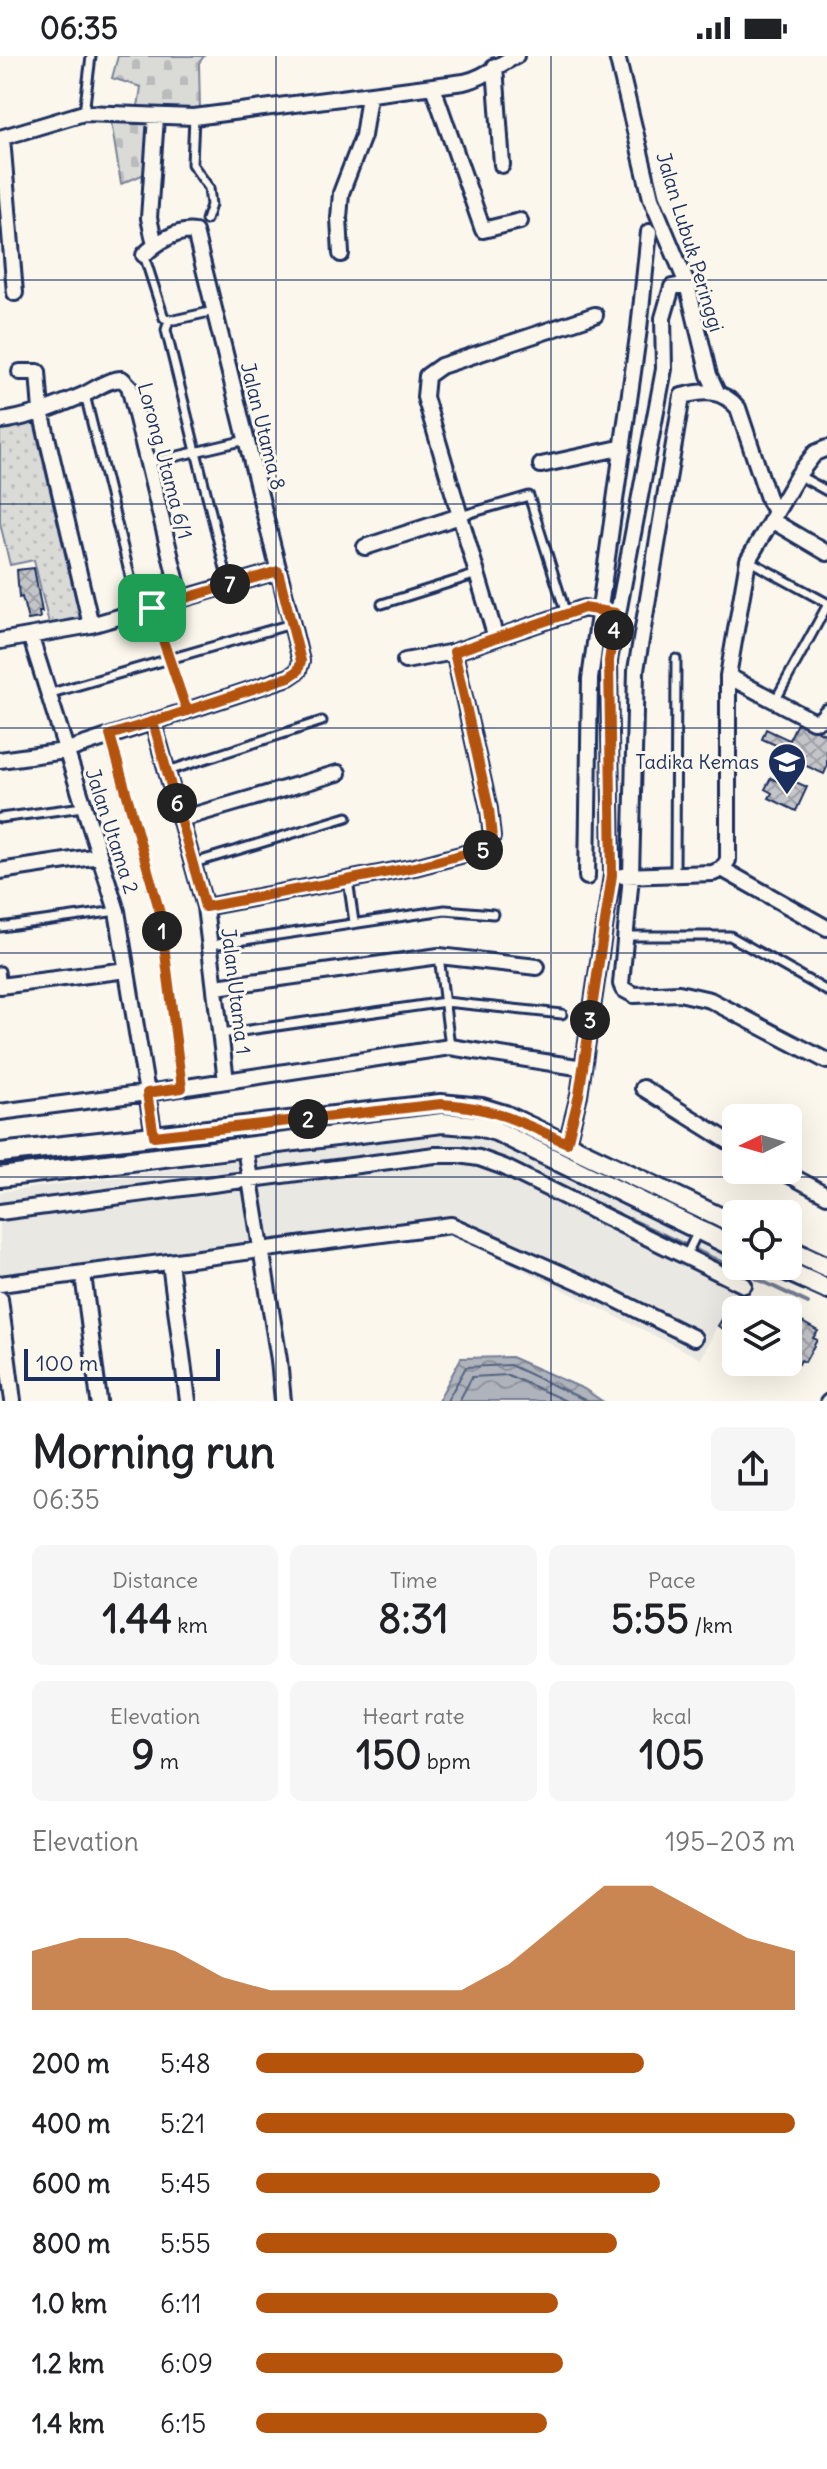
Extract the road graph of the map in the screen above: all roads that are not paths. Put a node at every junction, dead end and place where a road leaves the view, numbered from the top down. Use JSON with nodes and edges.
{"nodes":[{"id":1,"x":91,"y":56,"type":"edge"},
{"id":2,"x":516,"y":56,"type":"edge"},
{"id":3,"x":617,"y":56,"type":"edge"},
{"id":4,"x":495,"y":66,"type":"junction"},
{"id":5,"x":433,"y":87,"type":"junction"},
{"id":6,"x":369,"y":96,"type":"junction"},
{"id":7,"x":84,"y":113,"type":"junction"},
{"id":8,"x":156,"y":117,"type":"junction"},
{"id":9,"x":194,"y":117,"type":"junction"},
{"id":10,"x":1,"y":138,"type":"edge"},
{"id":11,"x":502,"y":165,"type":"dead end"},
{"id":12,"x":206,"y":220,"type":"dead end"},
{"id":13,"x":520,"y":221,"type":"dead end"},
{"id":14,"x":649,"y":232,"type":"dead end"},
{"id":15,"x":149,"y":250,"type":"junction"},
{"id":16,"x":341,"y":254,"type":"dead end"},
{"id":17,"x":679,"y":285,"type":"junction"},
{"id":18,"x":643,"y":287,"type":"junction"},
{"id":19,"x":15,"y":293,"type":"dead end"},
{"id":20,"x":214,"y":311,"type":"junction"},
{"id":21,"x":595,"y":315,"type":"dead end"},
{"id":22,"x":169,"y":320,"type":"junction"},
{"id":23,"x":664,"y":369,"type":"junction"},
{"id":24,"x":20,"y":372,"type":"dead end"},
{"id":25,"x":717,"y":392,"type":"junction"},
{"id":26,"x":85,"y":395,"type":"junction"},
{"id":27,"x":682,"y":396,"type":"junction"},
{"id":28,"x":41,"y":411,"type":"junction"},
{"id":29,"x":0,"y":421,"type":"edge"},
{"id":30,"x":246,"y":440,"type":"junction"},
{"id":31,"x":827,"y":448,"type":"edge"},
{"id":32,"x":623,"y":450,"type":"junction"},
{"id":33,"x":196,"y":451,"type":"junction"},
{"id":34,"x":148,"y":463,"type":"junction"},
{"id":35,"x":541,"y":465,"type":"dead end"},
{"id":36,"x":798,"y":475,"type":"junction"},
{"id":37,"x":827,"y":491,"type":"edge"},
{"id":38,"x":773,"y":515,"type":"junction"},
{"id":39,"x":460,"y":516,"type":"junction"},
{"id":40,"x":365,"y":547,"type":"dead end"},
{"id":41,"x":827,"y":553,"type":"edge"},
{"id":42,"x":748,"y":560,"type":"junction"},
{"id":43,"x":278,"y":571,"type":"junction"},
{"id":44,"x":477,"y":574,"type":"junction"},
{"id":45,"x":229,"y":585,"type":"junction"},
{"id":46,"x":181,"y":599,"type":"junction"},
{"id":47,"x":382,"y":604,"type":"dead end"},
{"id":48,"x":827,"y":605,"type":"edge"},
{"id":49,"x":146,"y":610,"type":"junction"},
{"id":50,"x":599,"y":611,"type":"junction"},
{"id":51,"x":616,"y":613,"type":"junction"},
{"id":52,"x":566,"y":614,"type":"junction"},
{"id":53,"x":291,"y":624,"type":"junction"},
{"id":54,"x":91,"y":625,"type":"junction"},
{"id":55,"x":31,"y":638,"type":"junction"},
{"id":56,"x":496,"y":638,"type":"junction"},
{"id":57,"x":0,"y":641,"type":"edge"},
{"id":58,"x":454,"y":652,"type":"junction"},
{"id":59,"x":676,"y":659,"type":"dead end"},
{"id":60,"x":170,"y":660,"type":"junction"},
{"id":61,"x":405,"y":661,"type":"dead end"},
{"id":62,"x":728,"y":676,"type":"junction"},
{"id":63,"x":48,"y":694,"type":"junction"},
{"id":64,"x":775,"y":701,"type":"junction"},
{"id":65,"x":187,"y":711,"type":"junction"},
{"id":66,"x":827,"y":712,"type":"edge"},
{"id":67,"x":322,"y":721,"type":"dead end"},
{"id":68,"x":153,"y":722,"type":"junction"},
{"id":69,"x":110,"y":735,"type":"junction"},
{"id":70,"x":65,"y":751,"type":"junction"},
{"id":71,"x":589,"y":752,"type":"junction"},
{"id":72,"x":610,"y":752,"type":"junction"},
{"id":73,"x":0,"y":760,"type":"edge"},
{"id":74,"x":167,"y":771,"type":"junction"},
{"id":75,"x":338,"y":773,"type":"dead end"},
{"id":76,"x":83,"y":807,"type":"junction"},
{"id":77,"x":347,"y":817,"type":"dead end"},
{"id":78,"x":0,"y":818,"type":"edge"},
{"id":79,"x":181,"y":819,"type":"junction"},
{"id":80,"x":99,"y":856,"type":"junction"},
{"id":81,"x":194,"y":863,"type":"junction"},
{"id":82,"x":722,"y":869,"type":"junction"},
{"id":83,"x":0,"y":871,"type":"edge"},
{"id":84,"x":612,"y":875,"type":"junction"},
{"id":85,"x":675,"y":875,"type":"junction"},
{"id":86,"x":631,"y":876,"type":"junction"},
{"id":87,"x":587,"y":877,"type":"dead end"},
{"id":88,"x":348,"y":878,"type":"junction"},
{"id":89,"x":205,"y":907,"type":"junction"},
{"id":90,"x":117,"y":911,"type":"junction"},
{"id":91,"x":493,"y":914,"type":"dead end"},
{"id":92,"x":354,"y":922,"type":"junction"},
{"id":93,"x":0,"y":927,"type":"edge"},
{"id":94,"x":827,"y":928,"type":"edge"},
{"id":95,"x":626,"y":936,"type":"junction"},
{"id":96,"x":211,"y":945,"type":"junction"},
{"id":97,"x":439,"y":956,"type":"junction"},
{"id":98,"x":537,"y":967,"type":"dead end"},
{"id":99,"x":127,"y":970,"type":"junction"},
{"id":100,"x":1,"y":981,"type":"edge"},
{"id":101,"x":216,"y":987,"type":"junction"},
{"id":102,"x":827,"y":991,"type":"edge"},
{"id":103,"x":445,"y":1002,"type":"junction"},
{"id":104,"x":562,"y":1014,"type":"dead end"},
{"id":105,"x":221,"y":1034,"type":"junction"},
{"id":106,"x":450,"y":1047,"type":"junction"},
{"id":107,"x":827,"y":1061,"type":"edge"},
{"id":108,"x":583,"y":1068,"type":"junction"},
{"id":109,"x":226,"y":1081,"type":"junction"},
{"id":110,"x":182,"y":1088,"type":"junction"},
{"id":111,"x":643,"y":1088,"type":"dead end"},
{"id":112,"x":147,"y":1093,"type":"junction"},
{"id":113,"x":0,"y":1112,"type":"edge"},
{"id":114,"x":154,"y":1136,"type":"junction"},
{"id":115,"x":722,"y":1137,"type":"edge"},
{"id":116,"x":567,"y":1143,"type":"junction"},
{"id":117,"x":245,"y":1148,"type":"junction"},
{"id":118,"x":0,"y":1153,"type":"edge"},
{"id":119,"x":0,"y":1177,"type":"edge"},
{"id":120,"x":249,"y":1179,"type":"junction"},
{"id":121,"x":802,"y":1182,"type":"edge"},
{"id":122,"x":827,"y":1195,"type":"edge"},
{"id":123,"x":0,"y":1212,"type":"edge"},
{"id":124,"x":722,"y":1219,"type":"edge"},
{"id":125,"x":697,"y":1233,"type":"junction"},
{"id":126,"x":722,"y":1243,"type":"edge"},
{"id":127,"x":262,"y":1251,"type":"junction"},
{"id":128,"x":687,"y":1253,"type":"junction"},
{"id":129,"x":802,"y":1255,"type":"edge"},
{"id":130,"x":170,"y":1263,"type":"junction"},
{"id":131,"x":827,"y":1267,"type":"edge"},
{"id":132,"x":83,"y":1274,"type":"junction"},
{"id":133,"x":802,"y":1278,"type":"edge"},
{"id":134,"x":0,"y":1284,"type":"edge"},
{"id":135,"x":744,"y":1285,"type":"dead end"},
{"id":136,"x":827,"y":1289,"type":"edge"},
{"id":137,"x":0,"y":1299,"type":"edge"},
{"id":138,"x":694,"y":1338,"type":"dead end"},
{"id":139,"x":13,"y":1401,"type":"edge"},
{"id":140,"x":99,"y":1401,"type":"edge"},
{"id":141,"x":188,"y":1401,"type":"edge"},
{"id":142,"x":283,"y":1401,"type":"edge"}],
"edges":[{"from":1,"to":7,"type":"lane"},
{"from":2,"to":4,"type":"street"},
{"from":3,"to":17,"type":"street","name":"Jalan Lubuk Peringgi"},
{"from":4,"to":5,"type":"street"},
{"from":4,"to":11,"type":"street"},
{"from":5,"to":6,"type":"street"},
{"from":5,"to":13,"type":"street"},
{"from":6,"to":9,"type":"street"},
{"from":6,"to":16,"type":"street"},
{"from":7,"to":8,"type":"street"},
{"from":7,"to":10,"type":"street"},
{"from":8,"to":9,"type":"street"},
{"from":8,"to":15,"type":"street"},
{"from":9,"to":12,"type":"lane"},
{"from":10,"to":19,"type":"street"},
{"from":14,"to":18,"type":"street"},
{"from":15,"to":20,"type":"street","name":"Jalan Utama 8"},
{"from":15,"to":22,"type":"lane"},
{"from":17,"to":18,"type":"street"},
{"from":17,"to":23,"type":"street"},
{"from":17,"to":25,"type":"street","name":"Jalan Lubuk Peringgi"},
{"from":18,"to":32,"type":"street"},
{"from":20,"to":22,"type":"lane"},
{"from":20,"to":30,"type":"street","name":"Jalan Utama 8"},
{"from":21,"to":39,"type":"street"},
{"from":22,"to":33,"type":"lane"},
{"from":23,"to":27,"type":"street"},
{"from":23,"to":51,"type":"street"},
{"from":24,"to":28,"type":"street"},
{"from":25,"to":27,"type":"street"},
{"from":25,"to":38,"type":"street"},
{"from":26,"to":28,"type":"street"},
{"from":26,"to":34,"type":"street","name":"Lorong Utama 6/1"},
{"from":26,"to":49,"type":"lane"},
{"from":27,"to":86,"type":"street"},
{"from":28,"to":29,"type":"street"},
{"from":28,"to":54,"type":"street"},
{"from":30,"to":33,"type":"lane"},
{"from":30,"to":43,"type":"street","name":"Jalan Utama 8"},
{"from":31,"to":36,"type":"street"},
{"from":32,"to":35,"type":"street"},
{"from":32,"to":50,"type":"street"},
{"from":33,"to":34,"type":"lane"},
{"from":33,"to":45,"type":"lane"},
{"from":34,"to":46,"type":"street","name":"Lorong Utama 6/1"},
{"from":36,"to":37,"type":"lane"},
{"from":36,"to":38,"type":"street"},
{"from":38,"to":41,"type":"street"},
{"from":38,"to":42,"type":"street"},
{"from":39,"to":40,"type":"street"},
{"from":39,"to":44,"type":"street"},
{"from":39,"to":52,"type":"lane"},
{"from":42,"to":48,"type":"lane"},
{"from":42,"to":62,"type":"street"},
{"from":43,"to":45,"type":"street"},
{"from":43,"to":53,"type":"street","name":"Jalan Utama 8"},
{"from":44,"to":47,"type":"lane"},
{"from":44,"to":56,"type":"street"},
{"from":45,"to":46,"type":"street"},
{"from":46,"to":49,"type":"street"},
{"from":48,"to":64,"type":"lane"},
{"from":49,"to":54,"type":"street"},
{"from":49,"to":60,"type":"lane"},
{"from":50,"to":51,"type":"street"},
{"from":50,"to":52,"type":"street"},
{"from":50,"to":71,"type":"street"},
{"from":51,"to":72,"type":"street"},
{"from":52,"to":56,"type":"street"},
{"from":53,"to":60,"type":"lane"},
{"from":53,"to":65,"type":"street","name":"Jalan Utama 8"},
{"from":54,"to":55,"type":"street"},
{"from":55,"to":57,"type":"street"},
{"from":55,"to":63,"type":"street","name":"Jalan Utama 2"},
{"from":56,"to":58,"type":"street"},
{"from":58,"to":61,"type":"street"},
{"from":58,"to":88,"type":"street"},
{"from":59,"to":85,"type":"lane"},
{"from":60,"to":63,"type":"lane"},
{"from":60,"to":65,"type":"lane"},
{"from":62,"to":64,"type":"street"},
{"from":62,"to":82,"type":"street"},
{"from":63,"to":70,"type":"street","name":"Jalan Utama 2"},
{"from":64,"to":66,"type":"street"},
{"from":65,"to":68,"type":"street"},
{"from":67,"to":74,"type":"lane"},
{"from":68,"to":69,"type":"street"},
{"from":68,"to":74,"type":"street","name":"Jalan Utama 1"},
{"from":69,"to":70,"type":"street"},
{"from":69,"to":110,"type":"lane"},
{"from":70,"to":73,"type":"street"},
{"from":70,"to":76,"type":"street","name":"Jalan Utama 2"},
{"from":71,"to":72,"type":"street"},
{"from":71,"to":87,"type":"street"},
{"from":72,"to":84,"type":"street"},
{"from":74,"to":79,"type":"street","name":"Jalan Utama 1"},
{"from":75,"to":79,"type":"street"},
{"from":76,"to":78,"type":"lane"},
{"from":76,"to":80,"type":"street","name":"Jalan Utama 2"},
{"from":77,"to":81,"type":"lane"},
{"from":79,"to":81,"type":"street","name":"Jalan Utama 1"},
{"from":80,"to":83,"type":"street"},
{"from":80,"to":90,"type":"street","name":"Jalan Utama 2"},
{"from":81,"to":89,"type":"street","name":"Jalan Utama 1"},
{"from":82,"to":85,"type":"street"},
{"from":82,"to":94,"type":"street"},
{"from":84,"to":86,"type":"street"},
{"from":84,"to":108,"type":"street"},
{"from":85,"to":86,"type":"street"},
{"from":86,"to":95,"type":"street"},
{"from":88,"to":89,"type":"street"},
{"from":88,"to":92,"type":"lane"},
{"from":89,"to":96,"type":"street","name":"Jalan Utama 1"},
{"from":90,"to":93,"type":"lane"},
{"from":90,"to":99,"type":"street","name":"Jalan Utama 2"},
{"from":91,"to":92,"type":"lane"},
{"from":92,"to":96,"type":"lane"},
{"from":95,"to":102,"type":"lane"},
{"from":95,"to":107,"type":"street"},
{"from":96,"to":101,"type":"street","name":"Jalan Utama 1"},
{"from":97,"to":98,"type":"street"},
{"from":97,"to":101,"type":"street"},
{"from":97,"to":103,"type":"lane"},
{"from":99,"to":100,"type":"street"},
{"from":99,"to":112,"type":"street","name":"Jalan Utama 2"},
{"from":101,"to":105,"type":"street","name":"Jalan Utama 1"},
{"from":103,"to":104,"type":"lane"},
{"from":103,"to":105,"type":"lane"},
{"from":103,"to":106,"type":"lane"},
{"from":105,"to":109,"type":"street","name":"Jalan Utama 1"},
{"from":106,"to":108,"type":"street"},
{"from":106,"to":109,"type":"street"},
{"from":108,"to":116,"type":"street"},
{"from":109,"to":110,"type":"street"},
{"from":110,"to":112,"type":"street"},
{"from":111,"to":115,"type":"street"},
{"from":112,"to":113,"type":"street"},
{"from":112,"to":114,"type":"street","name":"Jalan Utama 2"},
{"from":114,"to":116,"type":"main road"},
{"from":114,"to":118,"type":"main road"},
{"from":116,"to":124,"type":"main road"},
{"from":117,"to":119,"type":"main road"},
{"from":117,"to":120,"type":"street"},
{"from":117,"to":125,"type":"main road"},
{"from":120,"to":123,"type":"street"},
{"from":120,"to":127,"type":"street"},
{"from":120,"to":128,"type":"street"},
{"from":121,"to":122,"type":"street"},
{"from":125,"to":126,"type":"main road"},
{"from":125,"to":128,"type":"lane"},
{"from":127,"to":130,"type":"street"},
{"from":127,"to":138,"type":"street"},
{"from":127,"to":142,"type":"street"},
{"from":128,"to":135,"type":"street"},
{"from":129,"to":131,"type":"main road"},
{"from":130,"to":132,"type":"street"},
{"from":130,"to":141,"type":"street"},
{"from":132,"to":134,"type":"street"},
{"from":132,"to":140,"type":"street"},
{"from":133,"to":136,"type":"main road"},
{"from":137,"to":139,"type":"street"}]}
